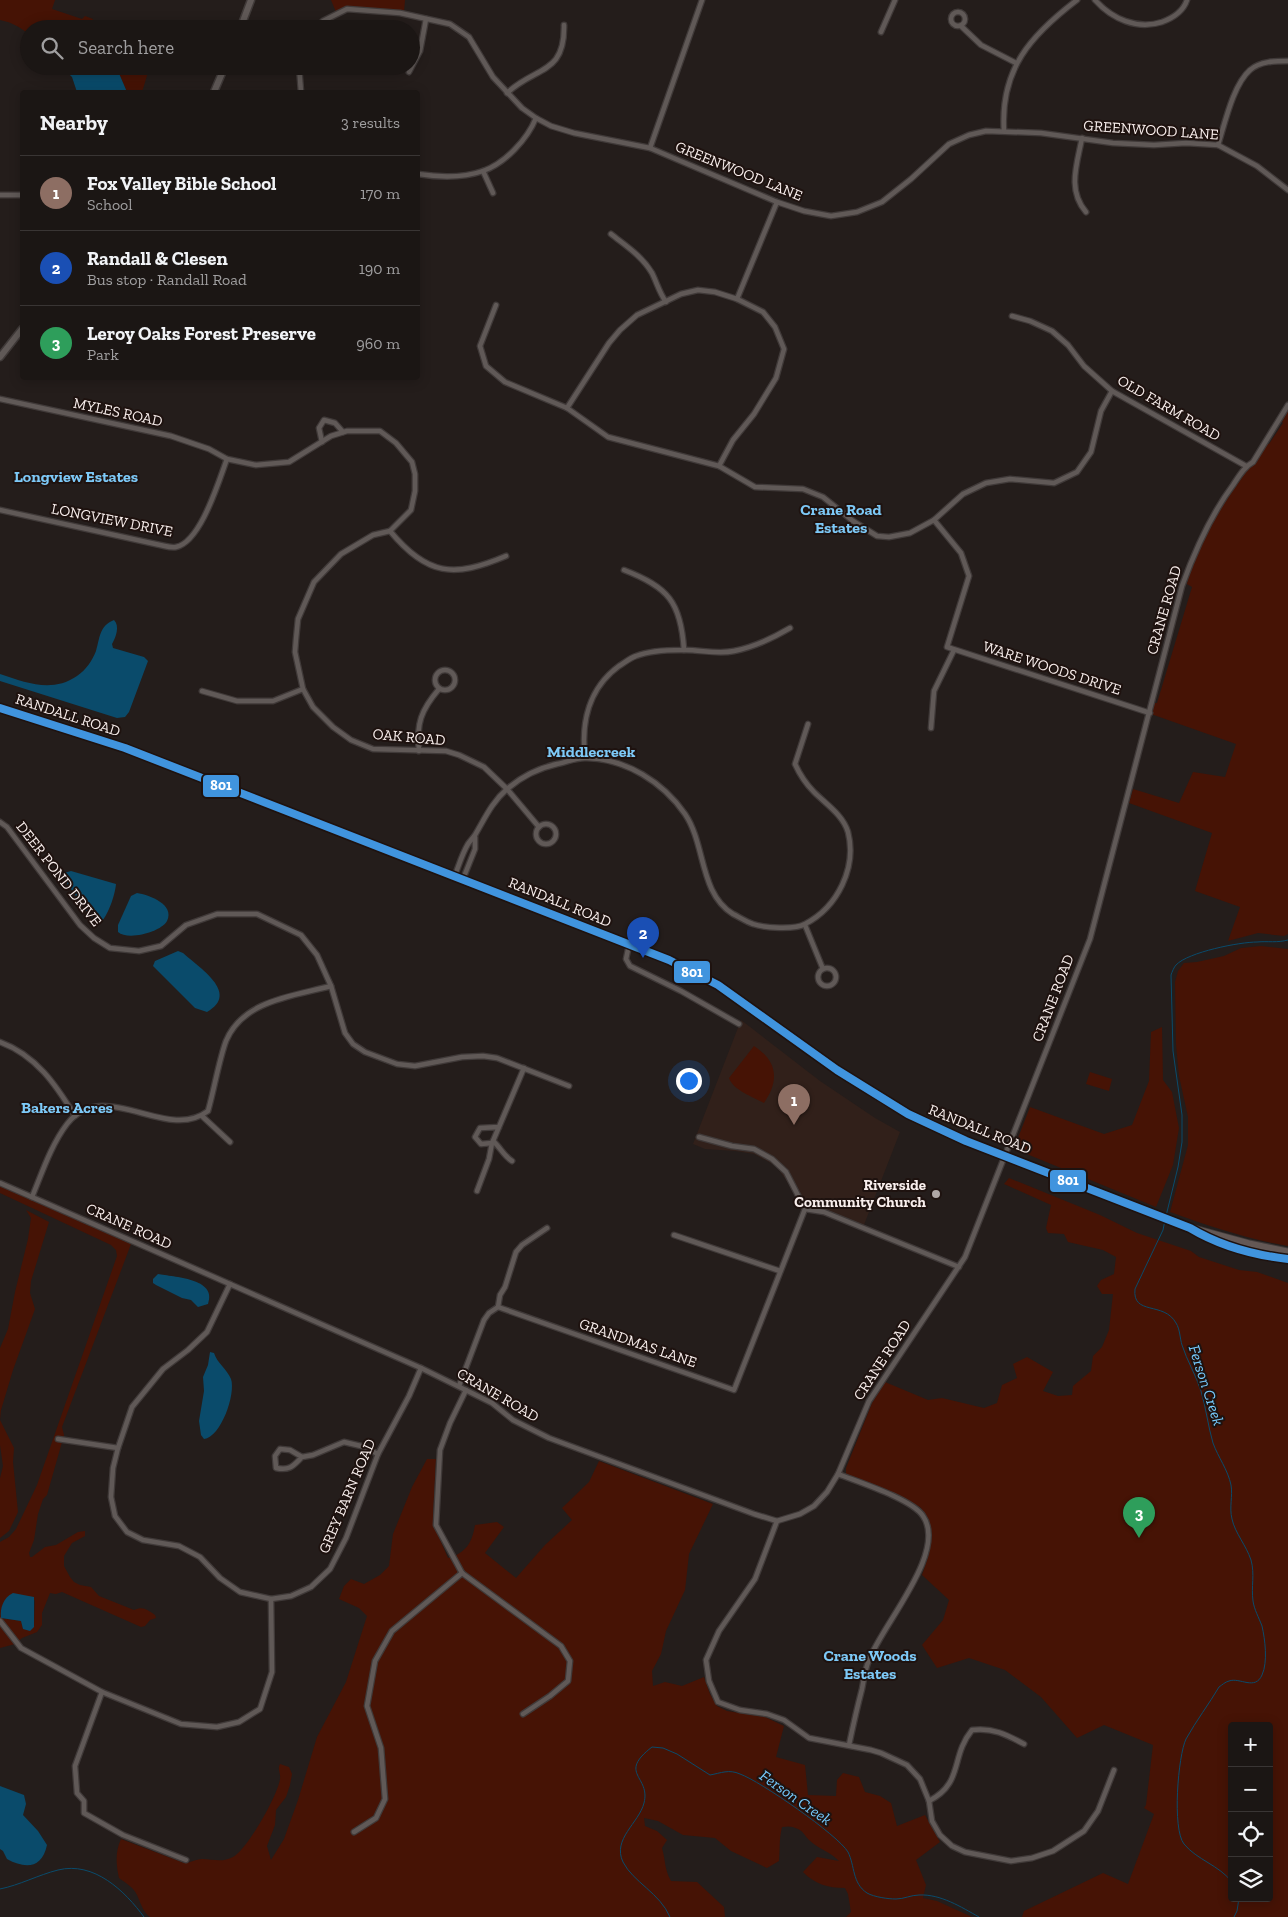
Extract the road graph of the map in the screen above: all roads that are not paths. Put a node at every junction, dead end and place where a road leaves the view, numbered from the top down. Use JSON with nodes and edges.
{"nodes":[{"id":1,"x":251,"y":0,"type":"edge"},
{"id":2,"x":702,"y":0,"type":"edge"},
{"id":3,"x":896,"y":0,"type":"edge"},
{"id":4,"x":1076,"y":0,"type":"edge"},
{"id":5,"x":1095,"y":0,"type":"edge"},
{"id":6,"x":1187,"y":0,"type":"edge"},
{"id":7,"x":426,"y":19,"type":"junction"},
{"id":8,"x":243,"y":20,"type":"edge"},
{"id":9,"x":325,"y":20,"type":"edge"},
{"id":10,"x":564,"y":25,"type":"dead end"},
{"id":11,"x":961,"y":26,"type":"dead end"},
{"id":12,"x":881,"y":32,"type":"dead end"},
{"id":13,"x":420,"y":51,"type":"edge"},
{"id":14,"x":1288,"y":61,"type":"edge"},
{"id":15,"x":1016,"y":63,"type":"junction"},
{"id":16,"x":221,"y":75,"type":"edge"},
{"id":17,"x":300,"y":75,"type":"edge"},
{"id":18,"x":215,"y":90,"type":"edge"},
{"id":19,"x":301,"y":90,"type":"edge"},
{"id":20,"x":507,"y":93,"type":"junction"},
{"id":21,"x":536,"y":118,"type":"junction"},
{"id":22,"x":1004,"y":131,"type":"junction"},
{"id":23,"x":1082,"y":138,"type":"junction"},
{"id":24,"x":1218,"y":145,"type":"junction"},
{"id":25,"x":650,"y":148,"type":"junction"},
{"id":26,"x":483,"y":171,"type":"junction"},
{"id":27,"x":420,"y":174,"type":"edge"},
{"id":28,"x":1288,"y":190,"type":"edge"},
{"id":29,"x":493,"y":193,"type":"dead end"},
{"id":30,"x":0,"y":195,"type":"edge"},
{"id":31,"x":20,"y":195,"type":"edge"},
{"id":32,"x":777,"y":202,"type":"junction"},
{"id":33,"x":1086,"y":212,"type":"dead end"},
{"id":34,"x":611,"y":234,"type":"dead end"},
{"id":35,"x":737,"y":299,"type":"junction"},
{"id":36,"x":666,"y":302,"type":"junction"},
{"id":37,"x":496,"y":306,"type":"dead end"},
{"id":38,"x":1012,"y":316,"type":"dead end"},
{"id":39,"x":20,"y":332,"type":"edge"},
{"id":40,"x":0,"y":357,"type":"edge"},
{"id":41,"x":1112,"y":391,"type":"junction"},
{"id":42,"x":0,"y":399,"type":"edge"},
{"id":43,"x":1288,"y":405,"type":"edge"},
{"id":44,"x":567,"y":408,"type":"junction"},
{"id":45,"x":342,"y":432,"type":"junction"},
{"id":46,"x":322,"y":442,"type":"junction"},
{"id":47,"x":227,"y":459,"type":"junction"},
{"id":48,"x":719,"y":466,"type":"junction"},
{"id":49,"x":1246,"y":466,"type":"junction"},
{"id":50,"x":0,"y":510,"type":"edge"},
{"id":51,"x":934,"y":520,"type":"junction"},
{"id":52,"x":390,"y":531,"type":"junction"},
{"id":53,"x":506,"y":556,"type":"dead end"},
{"id":54,"x":624,"y":570,"type":"dead end"},
{"id":55,"x":790,"y":628,"type":"dead end"},
{"id":56,"x":684,"y":650,"type":"junction"},
{"id":57,"x":954,"y":650,"type":"junction"},
{"id":58,"x":439,"y":688,"type":"junction"},
{"id":59,"x":303,"y":689,"type":"junction"},
{"id":60,"x":202,"y":691,"type":"dead end"},
{"id":61,"x":0,"y":708,"type":"edge"},
{"id":62,"x":1150,"y":713,"type":"junction"},
{"id":63,"x":808,"y":724,"type":"dead end"},
{"id":64,"x":931,"y":728,"type":"dead end"},
{"id":65,"x":419,"y":751,"type":"junction"},
{"id":66,"x":585,"y":757,"type":"junction"},
{"id":67,"x":507,"y":789,"type":"junction"},
{"id":68,"x":0,"y":822,"type":"edge"},
{"id":69,"x":539,"y":827,"type":"junction"},
{"id":70,"x":475,"y":836,"type":"junction"},
{"id":71,"x":455,"y":876,"type":"junction"},
{"id":72,"x":463,"y":879,"type":"junction"},
{"id":73,"x":805,"y":925,"type":"junction"},
{"id":74,"x":629,"y":945,"type":"junction"},
{"id":75,"x":823,"y":969,"type":"junction"},
{"id":76,"x":331,"y":986,"type":"junction"},
{"id":77,"x":739,"y":1024,"type":"dead end"},
{"id":78,"x":0,"y":1042,"type":"edge"},
{"id":79,"x":524,"y":1068,"type":"junction"},
{"id":80,"x":569,"y":1086,"type":"dead end"},
{"id":81,"x":75,"y":1116,"type":"junction"},
{"id":82,"x":202,"y":1116,"type":"junction"},
{"id":83,"x":499,"y":1126,"type":"junction"},
{"id":84,"x":699,"y":1137,"type":"dead end"},
{"id":85,"x":230,"y":1142,"type":"dead end"},
{"id":86,"x":492,"y":1142,"type":"junction"},
{"id":87,"x":1005,"y":1155,"type":"junction"},
{"id":88,"x":512,"y":1161,"type":"dead end"},
{"id":89,"x":0,"y":1183,"type":"edge"},
{"id":90,"x":477,"y":1191,"type":"dead end"},
{"id":91,"x":32,"y":1197,"type":"junction"},
{"id":92,"x":805,"y":1209,"type":"junction"},
{"id":93,"x":547,"y":1228,"type":"dead end"},
{"id":94,"x":1190,"y":1228,"type":"junction"},
{"id":95,"x":674,"y":1235,"type":"dead end"},
{"id":96,"x":1288,"y":1252,"type":"edge"},
{"id":97,"x":1288,"y":1259,"type":"edge"},
{"id":98,"x":959,"y":1267,"type":"junction"},
{"id":99,"x":780,"y":1271,"type":"junction"},
{"id":100,"x":230,"y":1284,"type":"junction"},
{"id":101,"x":498,"y":1308,"type":"junction"},
{"id":102,"x":421,"y":1368,"type":"junction"},
{"id":103,"x":459,"y":1386,"type":"junction"},
{"id":104,"x":466,"y":1390,"type":"junction"},
{"id":105,"x":58,"y":1439,"type":"dead end"},
{"id":106,"x":118,"y":1448,"type":"junction"},
{"id":107,"x":378,"y":1454,"type":"junction"},
{"id":108,"x":302,"y":1457,"type":"junction"},
{"id":109,"x":838,"y":1474,"type":"junction"},
{"id":110,"x":777,"y":1520,"type":"junction"},
{"id":111,"x":462,"y":1573,"type":"junction"},
{"id":112,"x":271,"y":1599,"type":"junction"},
{"id":113,"x":0,"y":1620,"type":"edge"},
{"id":114,"x":102,"y":1692,"type":"junction"},
{"id":115,"x":523,"y":1714,"type":"dead end"},
{"id":116,"x":1024,"y":1744,"type":"dead end"},
{"id":117,"x":848,"y":1745,"type":"junction"},
{"id":118,"x":1114,"y":1770,"type":"dead end"},
{"id":119,"x":929,"y":1801,"type":"junction"},
{"id":120,"x":354,"y":1832,"type":"dead end"},
{"id":121,"x":186,"y":1860,"type":"dead end"}],
"edges":[{"from":1,"to":8,"type":"main road"},
{"from":2,"to":25,"type":"street"},
{"from":3,"to":12,"type":"street"},
{"from":4,"to":15,"type":"street"},
{"from":5,"to":6,"type":"street"},
{"from":7,"to":9,"type":"street","name":"GREENWOOD LANE"},
{"from":7,"to":13,"type":"street"},
{"from":7,"to":20,"type":"street","name":"GREENWOOD LANE"},
{"from":10,"to":20,"type":"street"},
{"from":11,"to":15,"type":"street"},
{"from":14,"to":24,"type":"street"},
{"from":15,"to":22,"type":"street"},
{"from":16,"to":18,"type":"main road"},
{"from":17,"to":19,"type":"street"},
{"from":20,"to":21,"type":"street","name":"GREENWOOD LANE"},
{"from":21,"to":25,"type":"street","name":"GREENWOOD LANE"},
{"from":21,"to":26,"type":"street"},
{"from":22,"to":23,"type":"street","name":"GREENWOOD LANE"},
{"from":22,"to":32,"type":"street","name":"GREENWOOD LANE"},
{"from":23,"to":24,"type":"street","name":"GREENWOOD LANE"},
{"from":23,"to":33,"type":"street"},
{"from":24,"to":28,"type":"street","name":"GREENWOOD LANE"},
{"from":25,"to":32,"type":"street","name":"GREENWOOD LANE"},
{"from":26,"to":27,"type":"street"},
{"from":26,"to":29,"type":"street"},
{"from":30,"to":31,"type":"street"},
{"from":32,"to":35,"type":"street"},
{"from":34,"to":36,"type":"street"},
{"from":35,"to":36,"type":"street"},
{"from":35,"to":48,"type":"street"},
{"from":36,"to":44,"type":"street"},
{"from":37,"to":44,"type":"street"},
{"from":38,"to":41,"type":"street","name":"OLD FARM ROAD"},
{"from":39,"to":40,"type":"main road"},
{"from":41,"to":49,"type":"street","name":"OLD FARM ROAD"},
{"from":41,"to":51,"type":"street"},
{"from":42,"to":47,"type":"street","name":"MYLES ROAD"},
{"from":43,"to":49,"type":"street","name":"CRANE ROAD"},
{"from":44,"to":48,"type":"street"},
{"from":45,"to":46,"type":"street","name":"OAK ROAD"},
{"from":45,"to":46,"type":"street"},
{"from":45,"to":52,"type":"street","name":"OAK ROAD"},
{"from":46,"to":47,"type":"street","name":"OAK ROAD"},
{"from":47,"to":50,"type":"street","name":"LONGVIEW DRIVE"},
{"from":48,"to":51,"type":"street"},
{"from":49,"to":62,"type":"street","name":"CRANE ROAD"},
{"from":51,"to":57,"type":"street","name":"WARE WOODS DRIVE"},
{"from":52,"to":53,"type":"street"},
{"from":52,"to":59,"type":"street","name":"OAK ROAD"},
{"from":54,"to":56,"type":"street"},
{"from":55,"to":56,"type":"street"},
{"from":56,"to":66,"type":"street"},
{"from":57,"to":62,"type":"street","name":"WARE WOODS DRIVE"},
{"from":57,"to":64,"type":"street"},
{"from":58,"to":58,"type":"street"},
{"from":58,"to":65,"type":"street"},
{"from":59,"to":60,"type":"street"},
{"from":59,"to":65,"type":"street","name":"OAK ROAD"},
{"from":61,"to":71,"type":"main road","name":"RANDALL ROAD"},
{"from":62,"to":87,"type":"street","name":"CRANE ROAD"},
{"from":63,"to":73,"type":"street"},
{"from":65,"to":67,"type":"street","name":"OAK ROAD"},
{"from":66,"to":67,"type":"street"},
{"from":66,"to":73,"type":"street"},
{"from":67,"to":69,"type":"street","name":"OAK ROAD"},
{"from":67,"to":70,"type":"street"},
{"from":68,"to":76,"type":"street","name":"DEER POND DRIVE"},
{"from":69,"to":69,"type":"street"},
{"from":70,"to":71,"type":"street"},
{"from":70,"to":72,"type":"street"},
{"from":71,"to":72,"type":"main road","name":"RANDALL ROAD"},
{"from":72,"to":74,"type":"main road","name":"RANDALL ROAD"},
{"from":73,"to":75,"type":"street"},
{"from":74,"to":77,"type":"street"},
{"from":74,"to":87,"type":"main road","name":"RANDALL ROAD"},
{"from":75,"to":75,"type":"street"},
{"from":76,"to":79,"type":"street","name":"DEER POND DRIVE"},
{"from":76,"to":82,"type":"street"},
{"from":78,"to":81,"type":"street"},
{"from":79,"to":80,"type":"street","name":"DEER POND DRIVE"},
{"from":79,"to":83,"type":"street"},
{"from":81,"to":82,"type":"street"},
{"from":81,"to":91,"type":"street"},
{"from":82,"to":85,"type":"street"},
{"from":83,"to":86,"type":"street"},
{"from":83,"to":86,"type":"street"},
{"from":84,"to":92,"type":"street"},
{"from":86,"to":88,"type":"street"},
{"from":86,"to":90,"type":"street"},
{"from":87,"to":94,"type":"main road","name":"RANDALL ROAD"},
{"from":87,"to":98,"type":"street","name":"CRANE ROAD"},
{"from":89,"to":91,"type":"street","name":"CRANE ROAD"},
{"from":91,"to":100,"type":"street","name":"CRANE ROAD"},
{"from":92,"to":98,"type":"street"},
{"from":92,"to":99,"type":"street"},
{"from":93,"to":101,"type":"street"},
{"from":94,"to":96,"type":"main road","name":"RANDALL ROAD"},
{"from":94,"to":97,"type":"main road","name":"RANDALL ROAD"},
{"from":95,"to":99,"type":"street"},
{"from":98,"to":109,"type":"street","name":"CRANE ROAD"},
{"from":99,"to":101,"type":"street","name":"GRANDMAS LANE"},
{"from":100,"to":102,"type":"street","name":"CRANE ROAD"},
{"from":100,"to":106,"type":"street","name":"GREY BARN ROAD"},
{"from":101,"to":103,"type":"street"},
{"from":102,"to":103,"type":"street","name":"CRANE ROAD"},
{"from":102,"to":107,"type":"street","name":"GREY BARN ROAD"},
{"from":103,"to":104,"type":"street","name":"CRANE ROAD"},
{"from":104,"to":110,"type":"street","name":"CRANE ROAD"},
{"from":104,"to":111,"type":"street"},
{"from":105,"to":106,"type":"street"},
{"from":106,"to":112,"type":"street","name":"GREY BARN ROAD"},
{"from":107,"to":108,"type":"street"},
{"from":107,"to":112,"type":"street","name":"GREY BARN ROAD"},
{"from":108,"to":108,"type":"street"},
{"from":109,"to":110,"type":"street","name":"CRANE ROAD"},
{"from":109,"to":117,"type":"street"},
{"from":110,"to":117,"type":"street"},
{"from":111,"to":115,"type":"street"},
{"from":111,"to":120,"type":"street"},
{"from":112,"to":114,"type":"street"},
{"from":113,"to":114,"type":"street"},
{"from":114,"to":121,"type":"street"},
{"from":116,"to":119,"type":"street"},
{"from":117,"to":119,"type":"street"},
{"from":118,"to":119,"type":"street"}]}
